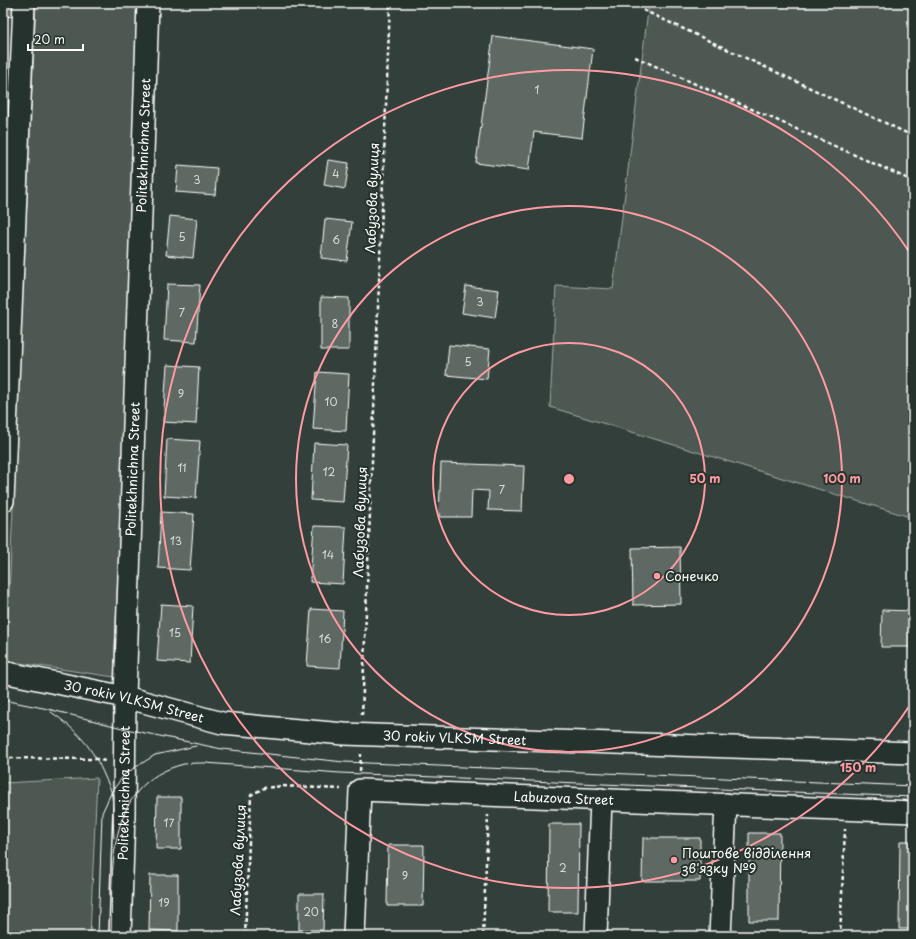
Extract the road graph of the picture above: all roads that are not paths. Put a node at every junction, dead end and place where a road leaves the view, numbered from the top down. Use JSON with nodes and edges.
{"nodes":[{"id":1,"x":24,"y":3,"type":"edge"},
{"id":2,"x":148,"y":3,"type":"edge"},
{"id":3,"x":3,"y":501,"type":"edge"},
{"id":4,"x":3,"y":672,"type":"edge"},
{"id":5,"x":125,"y":697,"type":"junction"},
{"id":6,"x":913,"y":753,"type":"edge"},
{"id":7,"x":601,"y":799,"type":"junction"},
{"id":8,"x":726,"y":804,"type":"junction"},
{"id":9,"x":913,"y":812,"type":"edge"},
{"id":10,"x":120,"y":936,"type":"edge"},
{"id":11,"x":354,"y":936,"type":"edge"},
{"id":12,"x":596,"y":936,"type":"edge"},
{"id":13,"x":720,"y":936,"type":"edge"}],
"edges":[{"from":1,"to":3,"type":"street"},
{"from":2,"to":5,"type":"street","name":"Politekhnichna Street"},
{"from":4,"to":5,"type":"street","name":"30 rokiv VLKSM Street"},
{"from":5,"to":6,"type":"street","name":"30 rokiv VLKSM Street"},
{"from":5,"to":10,"type":"street","name":"Politekhnichna Street"},
{"from":7,"to":8,"type":"street","name":"Labuzova Street"},
{"from":7,"to":11,"type":"street","name":"Labuzova Street"},
{"from":7,"to":12,"type":"street"},
{"from":8,"to":9,"type":"street","name":"Labuzova Street"},
{"from":8,"to":13,"type":"street"}]}
